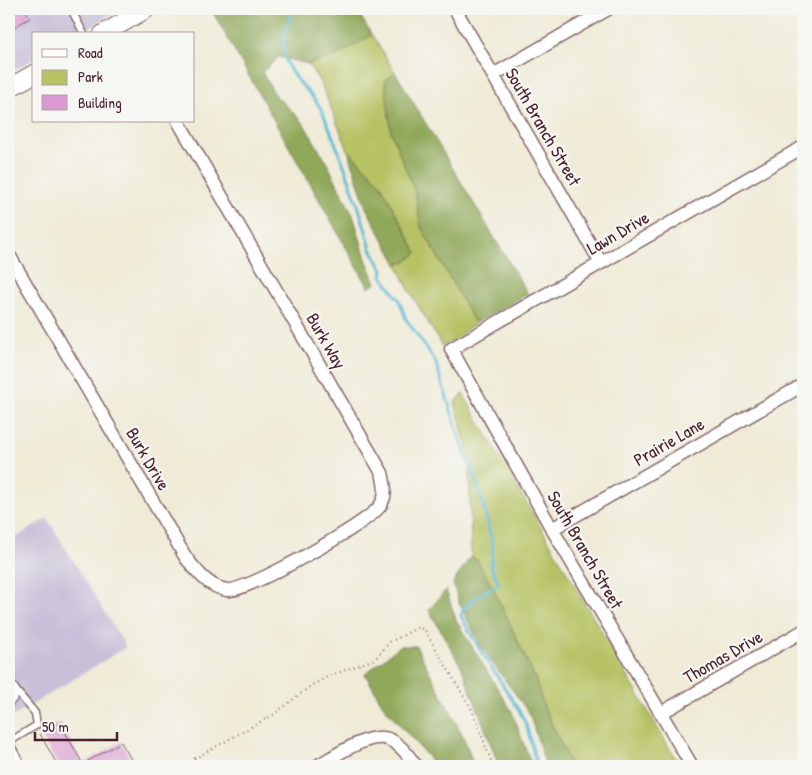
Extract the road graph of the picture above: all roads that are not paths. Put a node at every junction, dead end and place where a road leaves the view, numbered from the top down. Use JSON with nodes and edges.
{"nodes":[{"id":1,"x":71,"y":9,"type":"edge"},
{"id":2,"x":146,"y":9,"type":"edge"},
{"id":3,"x":455,"y":9,"type":"edge"},
{"id":4,"x":608,"y":9,"type":"edge"},
{"id":5,"x":124,"y":28,"type":"edge"},
{"id":6,"x":83,"y":32,"type":"edge"},
{"id":7,"x":110,"y":32,"type":"edge"},
{"id":8,"x":32,"y":75,"type":"edge"},
{"id":9,"x":493,"y":75,"type":"junction"},
{"id":10,"x":9,"y":88,"type":"edge"},
{"id":11,"x":179,"y":122,"type":"edge"},
{"id":12,"x":803,"y":147,"type":"edge"},
{"id":13,"x":9,"y":255,"type":"edge"},
{"id":14,"x":601,"y":262,"type":"junction"},
{"id":15,"x":451,"y":349,"type":"joint"},
{"id":16,"x":803,"y":385,"type":"edge"},
{"id":17,"x":552,"y":529,"type":"junction"},
{"id":18,"x":306,"y":555,"type":"joint"},
{"id":19,"x":803,"y":631,"type":"edge"},
{"id":20,"x":9,"y":680,"type":"edge"},
{"id":21,"x":18,"y":693,"type":"junction"},
{"id":22,"x":9,"y":704,"type":"edge"},
{"id":23,"x":661,"y":713,"type":"junction"},
{"id":24,"x":22,"y":766,"type":"edge"},
{"id":25,"x":317,"y":766,"type":"edge"},
{"id":26,"x":416,"y":766,"type":"edge"},
{"id":27,"x":692,"y":766,"type":"edge"}],
"edges":[{"from":1,"to":6,"type":"lane"},
{"from":2,"to":5,"type":"main road"},
{"from":3,"to":9,"type":"street","name":"South Branch Street"},
{"from":4,"to":9,"type":"street"},
{"from":5,"to":7,"type":"main road"},
{"from":8,"to":10,"type":"main road"},
{"from":9,"to":14,"type":"street","name":"South Branch Street"},
{"from":11,"to":18,"type":"street","name":"Burk Way"},
{"from":12,"to":14,"type":"street","name":"Lawn Drive"},
{"from":13,"to":18,"type":"street","name":"Burk Drive"},
{"from":14,"to":15,"type":"street","name":"Lawn Drive"},
{"from":15,"to":17,"type":"street","name":"South Branch Street"},
{"from":16,"to":17,"type":"street","name":"Prairie Lane"},
{"from":17,"to":23,"type":"street","name":"South Branch Street"},
{"from":19,"to":23,"type":"street","name":"Thomas Drive"},
{"from":20,"to":21,"type":"lane"},
{"from":21,"to":22,"type":"lane"},
{"from":21,"to":24,"type":"lane"},
{"from":23,"to":27,"type":"street","name":"South Branch Street"},
{"from":25,"to":26,"type":"street"}]}
